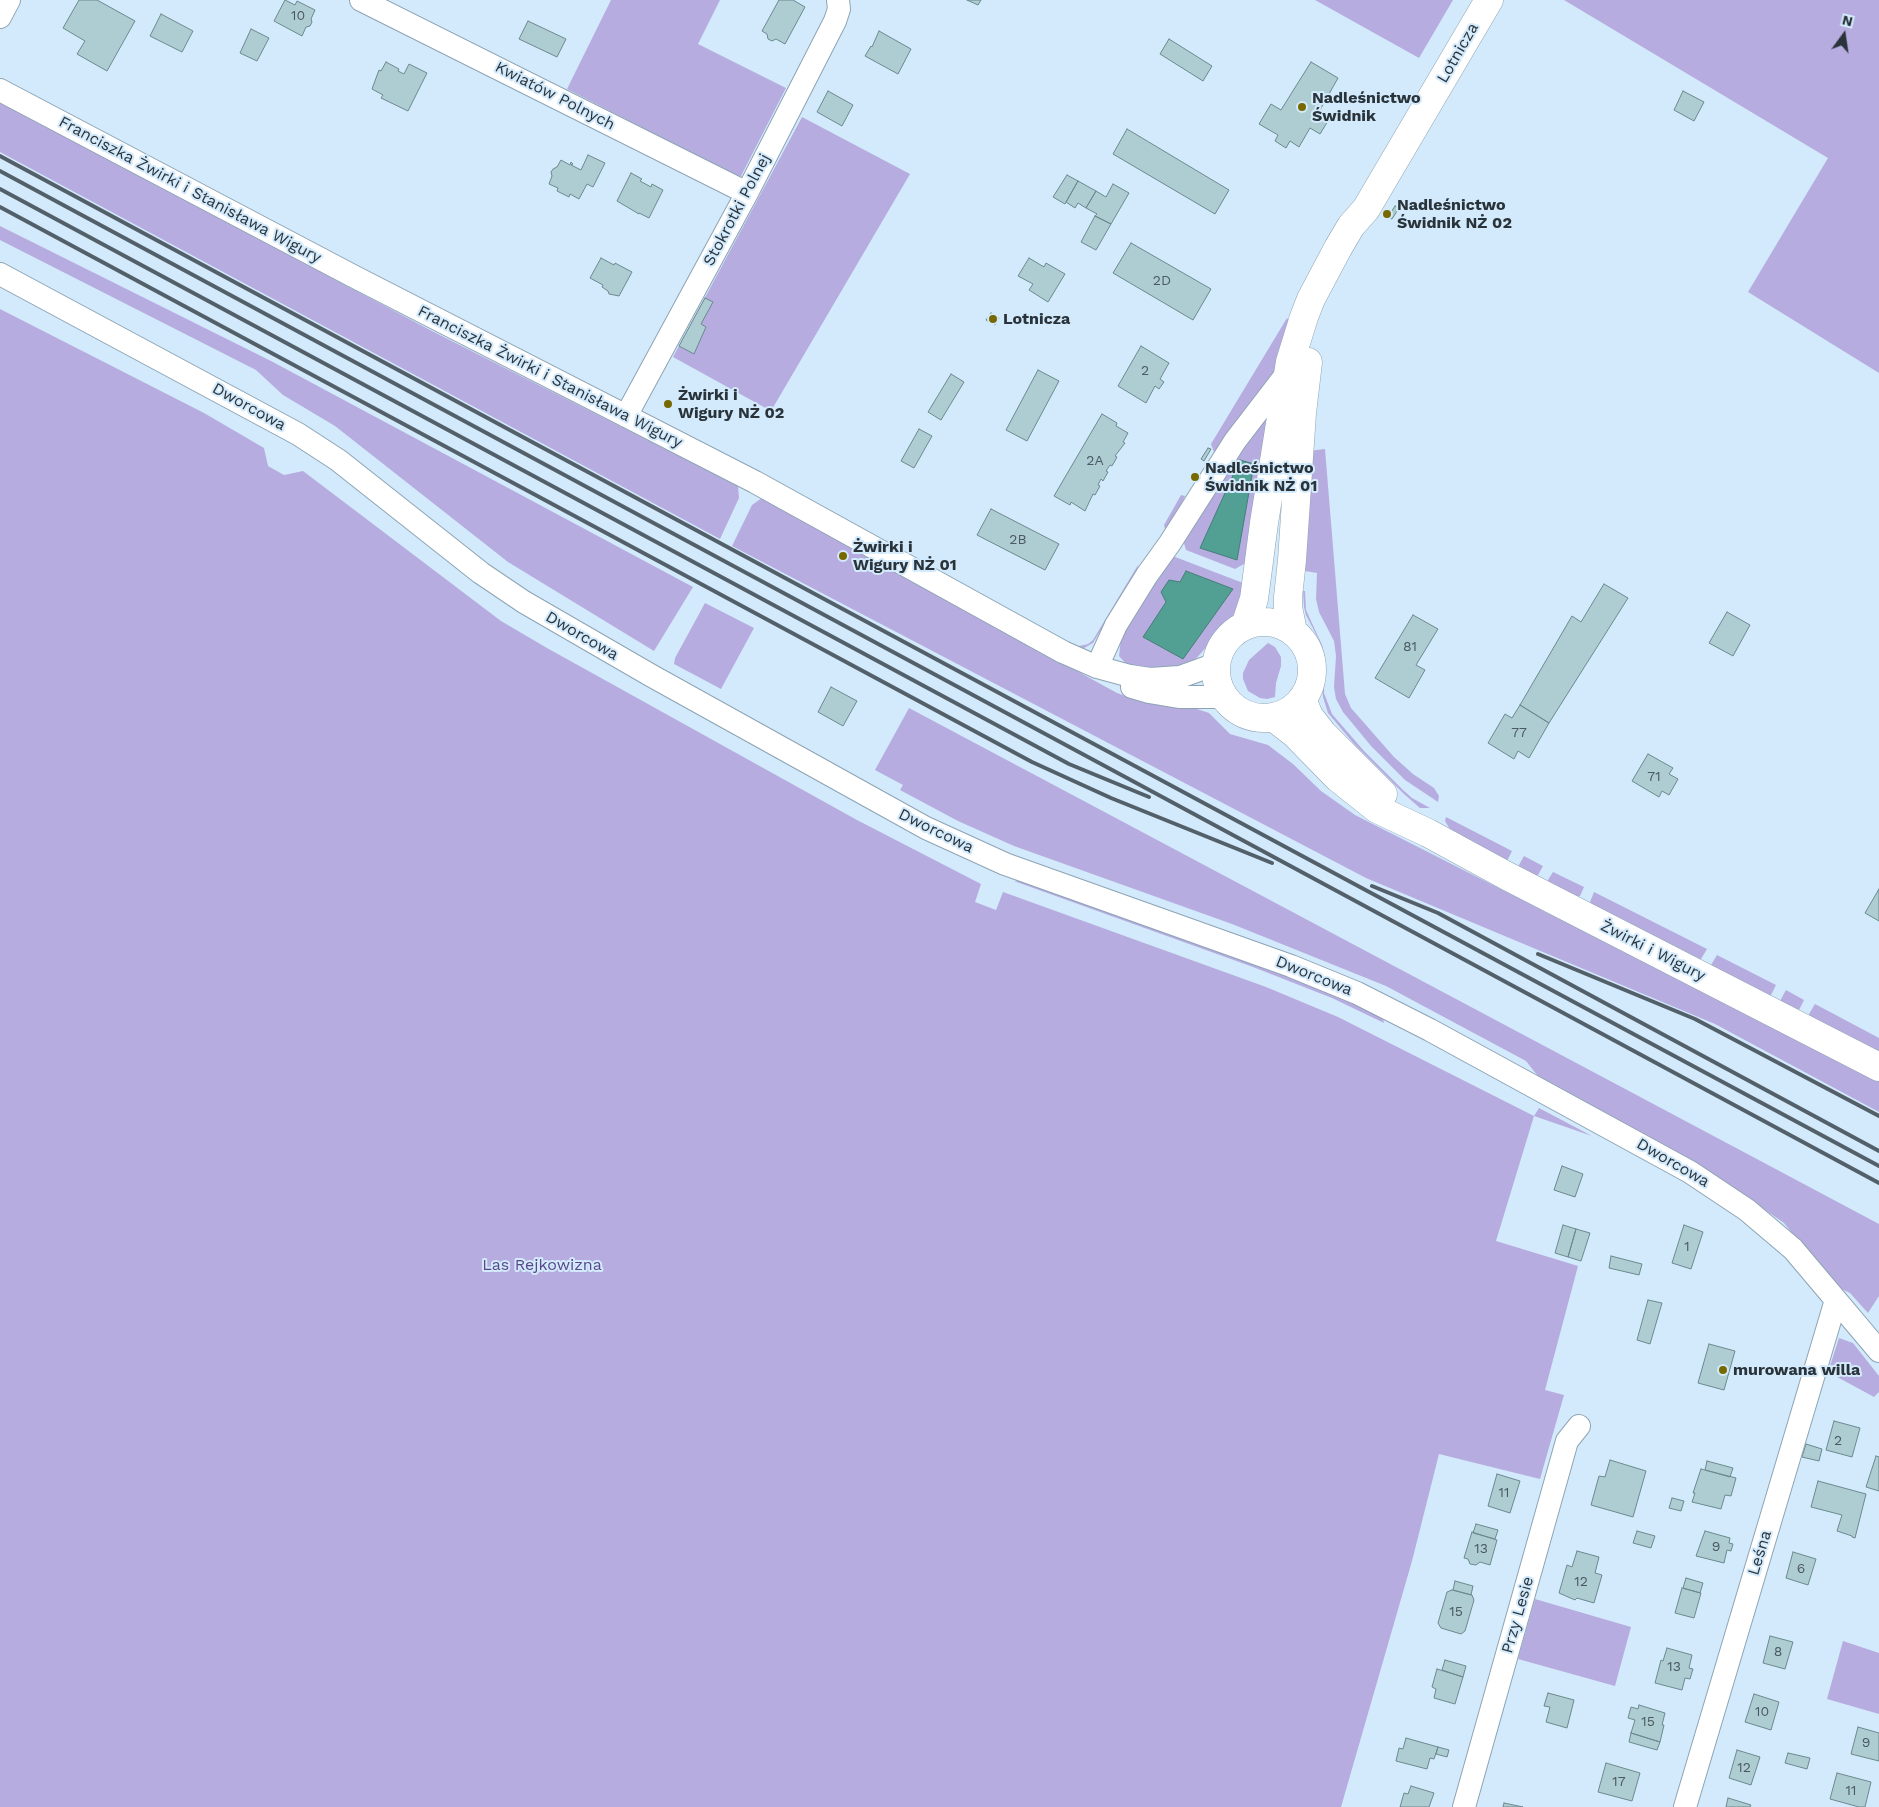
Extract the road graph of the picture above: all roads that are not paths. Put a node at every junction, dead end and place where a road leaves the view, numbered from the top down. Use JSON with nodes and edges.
{"nodes":[{"id":1,"x":9,"y":0,"type":"edge"},
{"id":2,"x":361,"y":0,"type":"edge"},
{"id":3,"x":838,"y":0,"type":"edge"},
{"id":4,"x":1489,"y":0,"type":"edge"},
{"id":5,"x":0,"y":17,"type":"edge"},
{"id":6,"x":0,"y":90,"type":"edge"},
{"id":7,"x":747,"y":193,"type":"junction"},
{"id":8,"x":1366,"y":209,"type":"junction"},
{"id":9,"x":0,"y":274,"type":"edge"},
{"id":10,"x":1288,"y":372,"type":"junction"},
{"id":11,"x":626,"y":416,"type":"junction"},
{"id":12,"x":1245,"y":626,"type":"junction"},
{"id":13,"x":1293,"y":632,"type":"junction"},
{"id":14,"x":1216,"y":664,"type":"junction"},
{"id":15,"x":1097,"y":667,"type":"junction"},
{"id":16,"x":1224,"y":697,"type":"junction"},
{"id":17,"x":1302,"y":699,"type":"junction"},
{"id":18,"x":1273,"y":717,"type":"junction"},
{"id":19,"x":1428,"y":833,"type":"junction"},
{"id":20,"x":1879,"y":1067,"type":"edge"},
{"id":21,"x":1836,"y":1300,"type":"junction"},
{"id":22,"x":1879,"y":1351,"type":"edge"},
{"id":23,"x":1579,"y":1426,"type":"dead end"},
{"id":24,"x":1464,"y":1807,"type":"edge"},
{"id":25,"x":1685,"y":1807,"type":"edge"}],
"edges":[{"from":1,"to":5,"type":"street"},
{"from":2,"to":7,"type":"street","name":"Kwiatów Polnych"},
{"from":3,"to":7,"type":"street","name":"Stokrotki Polnej"},
{"from":4,"to":8,"type":"main road","name":"Lotnicza"},
{"from":6,"to":11,"type":"street","name":"Franciszka Żwirki i Stanisława Wigury"},
{"from":7,"to":11,"type":"street","name":"Stokrotki Polnej"},
{"from":8,"to":10,"type":"main road","name":"Lotnicza"},
{"from":8,"to":13,"type":"main road","name":"Lotnicza"},
{"from":9,"to":21,"type":"street","name":"Dworcowa"},
{"from":10,"to":12,"type":"main road","name":"Lotnicza"},
{"from":10,"to":15,"type":"street"},
{"from":11,"to":15,"type":"street","name":"Franciszka Żwirki i Stanisława Wigury"},
{"from":12,"to":13,"type":"main road"},
{"from":12,"to":14,"type":"main road"},
{"from":13,"to":17,"type":"main road"},
{"from":14,"to":15,"type":"street"},
{"from":14,"to":16,"type":"main road"},
{"from":15,"to":16,"type":"street"},
{"from":16,"to":18,"type":"main road"},
{"from":17,"to":18,"type":"main road"},
{"from":17,"to":19,"type":"main road","name":"Żwirki i Wigury"},
{"from":18,"to":19,"type":"main road","name":"Żwirki i Wigury"},
{"from":19,"to":20,"type":"main road","name":"Żwirki i Wigury"},
{"from":21,"to":22,"type":"street","name":"Dworcowa"},
{"from":21,"to":25,"type":"street","name":"Leśna"},
{"from":23,"to":24,"type":"street","name":"Przy Lesie"}]}
